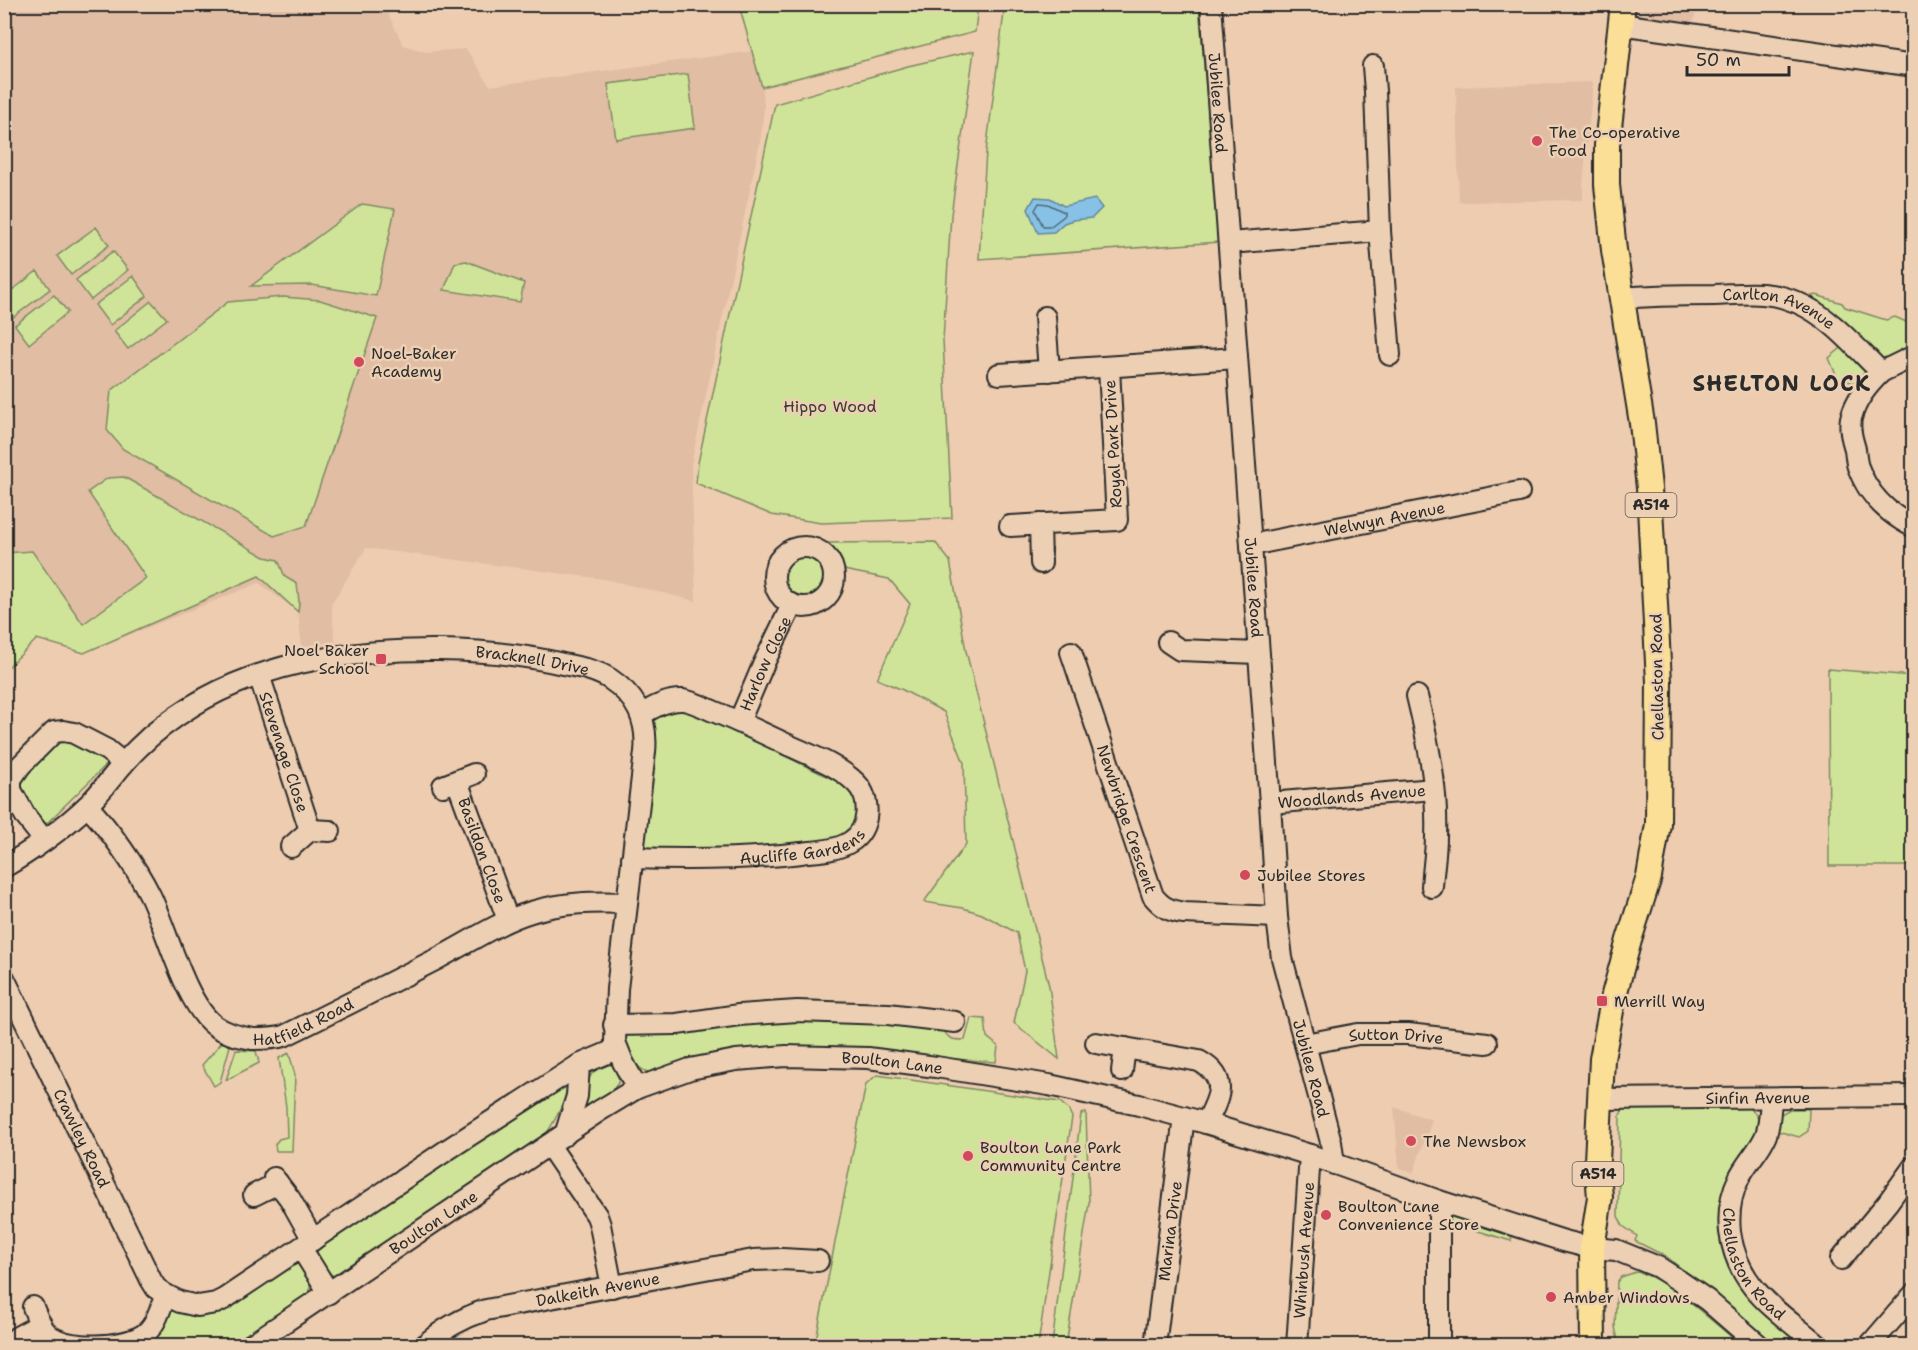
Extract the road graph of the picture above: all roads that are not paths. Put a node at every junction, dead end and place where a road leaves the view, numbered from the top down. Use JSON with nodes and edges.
{"nodes":[{"id":1,"x":1211,"y":4,"type":"edge"},
{"id":2,"x":1621,"y":14,"type":"edge"},
{"id":3,"x":1372,"y":66,"type":"dead end"},
{"id":4,"x":1914,"y":66,"type":"edge"},
{"id":5,"x":1380,"y":231,"type":"junction"},
{"id":6,"x":1229,"y":243,"type":"junction"},
{"id":7,"x":1622,"y":298,"type":"junction"},
{"id":8,"x":1045,"y":317,"type":"dead end"},
{"id":9,"x":1390,"y":355,"type":"dead end"},
{"id":10,"x":1914,"y":356,"type":"edge"},
{"id":11,"x":1237,"y":358,"type":"junction"},
{"id":12,"x":1109,"y":368,"type":"junction"},
{"id":13,"x":1049,"y":371,"type":"junction"},
{"id":14,"x":1881,"y":372,"type":"junction"},
{"id":15,"x":999,"y":374,"type":"dead end"},
{"id":16,"x":1519,"y":492,"type":"dead end"},
{"id":17,"x":1040,"y":524,"type":"junction"},
{"id":18,"x":1010,"y":526,"type":"dead end"},
{"id":19,"x":1914,"y":527,"type":"edge"},
{"id":20,"x":1251,"y":544,"type":"junction"},
{"id":21,"x":1041,"y":563,"type":"dead end"},
{"id":22,"x":792,"y":605,"type":"dead end"},
{"id":23,"x":1168,"y":642,"type":"dead end"},
{"id":24,"x":1071,"y":652,"type":"dead end"},
{"id":25,"x":1258,"y":653,"type":"junction"},
{"id":26,"x":259,"y":675,"type":"junction"},
{"id":27,"x":1417,"y":696,"type":"dead end"},
{"id":28,"x":641,"y":715,"type":"junction"},
{"id":29,"x":739,"y":722,"type":"junction"},
{"id":30,"x":123,"y":764,"type":"junction"},
{"id":31,"x":458,"y":780,"type":"dead end"},
{"id":32,"x":1434,"y":789,"type":"junction"},
{"id":33,"x":1270,"y":803,"type":"junction"},
{"id":34,"x":87,"y":806,"type":"junction"},
{"id":35,"x":310,"y":830,"type":"junction"},
{"id":36,"x":330,"y":831,"type":"dead end"},
{"id":37,"x":44,"y":840,"type":"junction"},
{"id":38,"x":291,"y":847,"type":"dead end"},
{"id":39,"x":632,"y":858,"type":"junction"},
{"id":40,"x":4,"y":867,"type":"edge"},
{"id":41,"x":1432,"y":887,"type":"dead end"},
{"id":42,"x":627,"y":903,"type":"junction"},
{"id":43,"x":1276,"y":917,"type":"junction"},
{"id":44,"x":508,"y":920,"type":"junction"},
{"id":45,"x":4,"y":978,"type":"edge"},
{"id":46,"x":9,"y":998,"type":"edge"},
{"id":47,"x":955,"y":1022,"type":"dead end"},
{"id":48,"x":614,"y":1025,"type":"junction"},
{"id":49,"x":1096,"y":1042,"type":"dead end"},
{"id":50,"x":1486,"y":1043,"type":"dead end"},
{"id":51,"x":1305,"y":1044,"type":"junction"},
{"id":52,"x":1125,"y":1048,"type":"junction"},
{"id":53,"x":617,"y":1049,"type":"junction"},
{"id":54,"x":579,"y":1065,"type":"junction"},
{"id":55,"x":1122,"y":1071,"type":"dead end"},
{"id":56,"x":637,"y":1088,"type":"junction"},
{"id":57,"x":1914,"y":1096,"type":"edge"},
{"id":58,"x":1771,"y":1098,"type":"junction"},
{"id":59,"x":1600,"y":1099,"type":"junction"},
{"id":60,"x":1184,"y":1117,"type":"junction"},
{"id":61,"x":1206,"y":1124,"type":"junction"},
{"id":62,"x":557,"y":1140,"type":"junction"},
{"id":63,"x":1310,"y":1155,"type":"junction"},
{"id":64,"x":1334,"y":1164,"type":"junction"},
{"id":65,"x":1914,"y":1166,"type":"edge"},
{"id":66,"x":254,"y":1195,"type":"dead end"},
{"id":67,"x":1439,"y":1201,"type":"junction"},
{"id":68,"x":307,"y":1244,"type":"junction"},
{"id":69,"x":1592,"y":1248,"type":"junction"},
{"id":70,"x":1843,"y":1260,"type":"dead end"},
{"id":71,"x":818,"y":1261,"type":"dead end"},
{"id":72,"x":612,"y":1287,"type":"junction"},
{"id":73,"x":329,"y":1293,"type":"junction"},
{"id":74,"x":1914,"y":1294,"type":"edge"},
{"id":75,"x":166,"y":1296,"type":"junction"},
{"id":76,"x":17,"y":1337,"type":"dead end"},
{"id":77,"x":108,"y":1345,"type":"edge"},
{"id":78,"x":249,"y":1346,"type":"edge"},
{"id":79,"x":424,"y":1346,"type":"edge"},
{"id":80,"x":1155,"y":1346,"type":"edge"},
{"id":81,"x":1297,"y":1346,"type":"edge"},
{"id":82,"x":1439,"y":1346,"type":"edge"},
{"id":83,"x":1593,"y":1346,"type":"edge"},
{"id":84,"x":1760,"y":1346,"type":"edge"},
{"id":85,"x":1819,"y":1346,"type":"edge"},
{"id":86,"x":1869,"y":1346,"type":"edge"}],
"edges":[{"from":1,"to":6,"type":"street","name":"Jubilee Road"},
{"from":2,"to":4,"type":"street"},
{"from":2,"to":7,"type":"main road","name":"Chellaston Road","number":"A514"},
{"from":3,"to":5,"type":"street"},
{"from":5,"to":6,"type":"street"},
{"from":5,"to":9,"type":"street"},
{"from":6,"to":11,"type":"street","name":"Jubilee Road"},
{"from":7,"to":14,"type":"street","name":"Carlton Avenue"},
{"from":7,"to":59,"type":"main road","name":"Chellaston Road","number":"A514"},
{"from":8,"to":13,"type":"street"},
{"from":10,"to":14,"type":"street"},
{"from":11,"to":12,"type":"street"},
{"from":11,"to":20,"type":"street","name":"Jubilee Road"},
{"from":12,"to":13,"type":"street"},
{"from":12,"to":17,"type":"street","name":"Royal Park Drive"},
{"from":13,"to":15,"type":"street"},
{"from":14,"to":19,"type":"street"},
{"from":16,"to":20,"type":"street","name":"Welwyn Avenue"},
{"from":17,"to":18,"type":"street","name":"Royal Park Drive"},
{"from":17,"to":21,"type":"street"},
{"from":20,"to":25,"type":"street","name":"Jubilee Road"},
{"from":22,"to":29,"type":"street","name":"Harlow Close"},
{"from":23,"to":25,"type":"street"},
{"from":24,"to":43,"type":"street","name":"Newbridge Crescent"},
{"from":25,"to":33,"type":"street","name":"Jubilee Road"},
{"from":26,"to":28,"type":"street","name":"Bracknell Drive"},
{"from":26,"to":30,"type":"street","name":"Bracknell Drive"},
{"from":26,"to":35,"type":"street","name":"Stevenage Close"},
{"from":27,"to":32,"type":"street","name":"Woodlands Avenue"},
{"from":28,"to":29,"type":"street","name":"Aycliffe Gardens"},
{"from":28,"to":39,"type":"street","name":"Bracknell Drive"},
{"from":29,"to":39,"type":"street","name":"Aycliffe Gardens"},
{"from":30,"to":34,"type":"street","name":"Bracknell Drive"},
{"from":30,"to":37,"type":"street"},
{"from":31,"to":44,"type":"street","name":"Basildon Close"},
{"from":32,"to":33,"type":"street","name":"Woodlands Avenue"},
{"from":32,"to":41,"type":"street","name":"Woodlands Avenue"},
{"from":33,"to":43,"type":"street","name":"Jubilee Road"},
{"from":34,"to":37,"type":"street","name":"Bracknell Drive"},
{"from":34,"to":44,"type":"street","name":"Hatfield Road"},
{"from":35,"to":36,"type":"street"},
{"from":35,"to":38,"type":"street"},
{"from":37,"to":40,"type":"street","name":"Bracknell Drive"},
{"from":39,"to":42,"type":"street","name":"Bracknell Drive"},
{"from":42,"to":44,"type":"street","name":"Hatfield Road"},
{"from":42,"to":48,"type":"street","name":"Bracknell Drive"},
{"from":43,"to":51,"type":"street","name":"Jubilee Road"},
{"from":45,"to":46,"type":"street","name":"Crawley Road"},
{"from":46,"to":75,"type":"street","name":"Crawley Road"},
{"from":47,"to":48,"type":"street"},
{"from":48,"to":53,"type":"street","name":"Bracknell Drive"},
{"from":49,"to":52,"type":"street"},
{"from":50,"to":51,"type":"street","name":"Sutton Drive"},
{"from":51,"to":64,"type":"street","name":"Jubilee Road"},
{"from":52,"to":55,"type":"street"},
{"from":52,"to":61,"type":"street"},
{"from":53,"to":54,"type":"street"},
{"from":53,"to":56,"type":"street"},
{"from":54,"to":62,"type":"street"},
{"from":54,"to":68,"type":"street"},
{"from":56,"to":60,"type":"street","name":"Boulton Lane"},
{"from":56,"to":62,"type":"street","name":"Boulton Lane"},
{"from":57,"to":58,"type":"street","name":"Sinfin Avenue"},
{"from":58,"to":59,"type":"street","name":"Sinfin Avenue"},
{"from":58,"to":85,"type":"street","name":"Chellaston Road"},
{"from":59,"to":69,"type":"main road","name":"Chellaston Road","number":"A514"},
{"from":60,"to":61,"type":"street","name":"Boulton Lane"},
{"from":60,"to":80,"type":"street","name":"Marina Drive"},
{"from":61,"to":63,"type":"street","name":"Boulton Lane"},
{"from":62,"to":72,"type":"street"},
{"from":62,"to":73,"type":"street","name":"Boulton Lane"},
{"from":63,"to":64,"type":"street","name":"Boulton Lane"},
{"from":63,"to":81,"type":"street","name":"Whinbush Avenue"},
{"from":64,"to":67,"type":"street","name":"Boulton Lane"},
{"from":65,"to":70,"type":"street"},
{"from":66,"to":68,"type":"street"},
{"from":67,"to":69,"type":"street","name":"Boulton Lane"},
{"from":67,"to":82,"type":"street"},
{"from":68,"to":73,"type":"street"},
{"from":68,"to":75,"type":"street"},
{"from":69,"to":83,"type":"main road","name":"Chellaston Road","number":"A514"},
{"from":69,"to":84,"type":"street"},
{"from":71,"to":72,"type":"street","name":"Dalkeith Avenue"},
{"from":72,"to":79,"type":"street","name":"Dalkeith Avenue"},
{"from":73,"to":78,"type":"street","name":"Boulton Lane"},
{"from":74,"to":86,"type":"street"},
{"from":75,"to":77,"type":"street"},
{"from":76,"to":77,"type":"street"}]}
